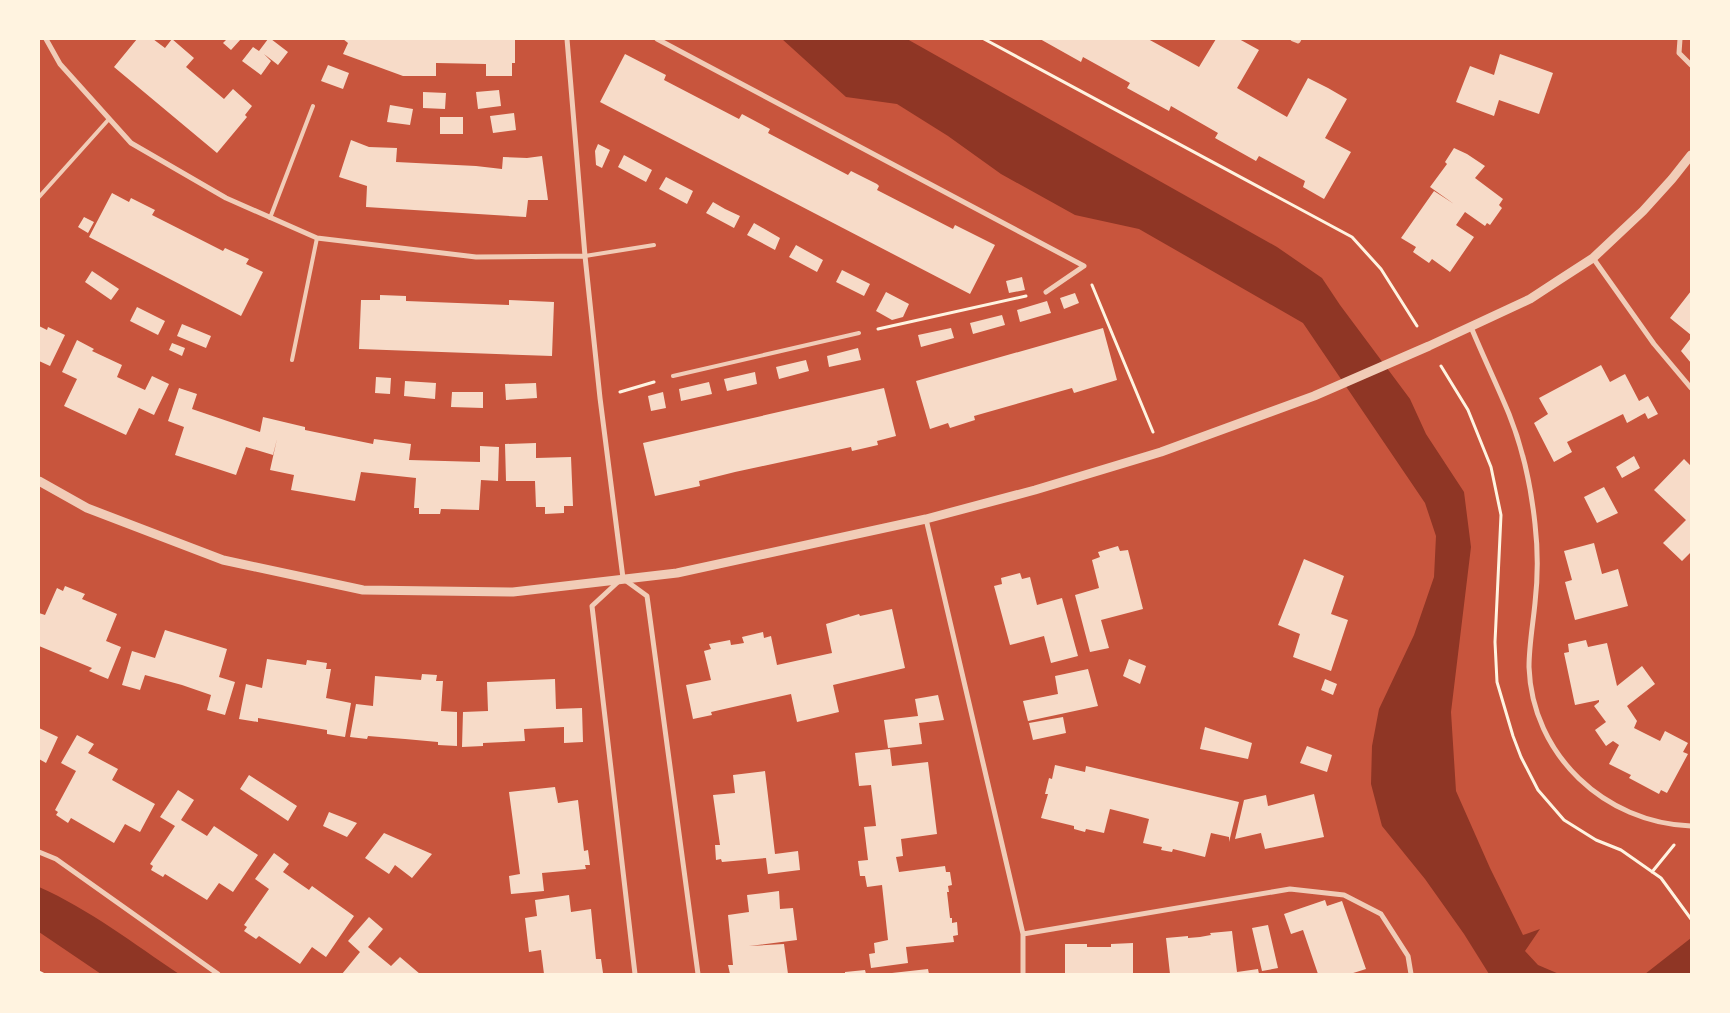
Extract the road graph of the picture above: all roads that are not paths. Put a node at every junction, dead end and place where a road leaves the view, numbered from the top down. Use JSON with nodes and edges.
{"nodes":[{"id":1,"x":46,"y":39,"type":"edge"},
{"id":2,"x":567,"y":39,"type":"edge"},
{"id":3,"x":657,"y":39,"type":"edge"},
{"id":4,"x":1293,"y":39,"type":"edge"},
{"id":5,"x":1298,"y":39,"type":"edge"},
{"id":6,"x":1680,"y":39,"type":"edge"},
{"id":7,"x":1691,"y":65,"type":"edge"},
{"id":8,"x":313,"y":106,"type":"dead end"},
{"id":9,"x":109,"y":118,"type":"junction"},
{"id":10,"x":1691,"y":155,"type":"edge"},
{"id":11,"x":39,"y":197,"type":"edge"},
{"id":12,"x":270,"y":218,"type":"junction"},
{"id":13,"x":317,"y":238,"type":"junction"},
{"id":14,"x":654,"y":246,"type":"dead end"},
{"id":15,"x":585,"y":256,"type":"junction"},
{"id":16,"x":1593,"y":258,"type":"junction"},
{"id":17,"x":1046,"y":292,"type":"road end"},
{"id":18,"x":1471,"y":327,"type":"junction"},
{"id":19,"x":859,"y":333,"type":"road end"},
{"id":20,"x":292,"y":360,"type":"dead end"},
{"id":21,"x":673,"y":376,"type":"road end"},
{"id":22,"x":1691,"y":388,"type":"edge"},
{"id":23,"x":39,"y":482,"type":"edge"},
{"id":24,"x":926,"y":519,"type":"junction"},
{"id":25,"x":623,"y":578,"type":"junction"},
{"id":26,"x":1691,"y":826,"type":"edge"},
{"id":27,"x":39,"y":852,"type":"edge"},
{"id":28,"x":1023,"y":934,"type":"junction"},
{"id":29,"x":218,"y":974,"type":"edge"},
{"id":30,"x":635,"y":974,"type":"edge"},
{"id":31,"x":698,"y":974,"type":"edge"},
{"id":32,"x":1023,"y":974,"type":"edge"},
{"id":33,"x":1411,"y":974,"type":"edge"}],
"edges":[{"from":1,"to":9,"type":"street"},
{"from":2,"to":15,"type":"street"},
{"from":3,"to":17,"type":"street"},
{"from":4,"to":5,"type":"street"},
{"from":6,"to":7,"type":"street"},
{"from":8,"to":12,"type":"lane"},
{"from":9,"to":11,"type":"lane"},
{"from":9,"to":12,"type":"street"},
{"from":10,"to":16,"type":"street"},
{"from":12,"to":13,"type":"street"},
{"from":13,"to":15,"type":"street"},
{"from":13,"to":20,"type":"lane"},
{"from":14,"to":15,"type":"lane"},
{"from":15,"to":25,"type":"street"},
{"from":16,"to":18,"type":"street"},
{"from":16,"to":22,"type":"street"},
{"from":18,"to":24,"type":"street"},
{"from":18,"to":26,"type":"street"},
{"from":19,"to":21,"type":"lane"},
{"from":23,"to":25,"type":"street"},
{"from":24,"to":25,"type":"street"},
{"from":24,"to":28,"type":"street"},
{"from":25,"to":30,"type":"street"},
{"from":25,"to":31,"type":"street"},
{"from":27,"to":29,"type":"street"},
{"from":28,"to":32,"type":"street"},
{"from":28,"to":33,"type":"street"}]}
